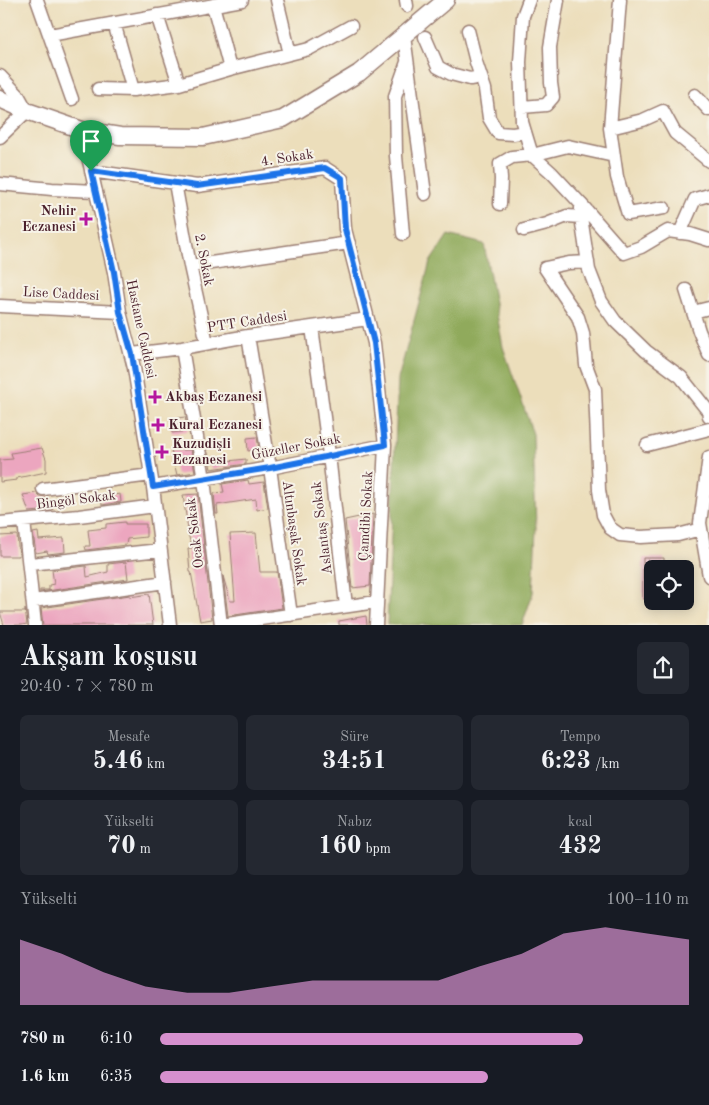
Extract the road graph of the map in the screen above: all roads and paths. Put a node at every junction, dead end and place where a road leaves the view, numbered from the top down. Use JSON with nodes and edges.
{"nodes":[{"id":1,"x":37,"y":0,"type":"edge"},
{"id":2,"x":242,"y":0,"type":"edge"},
{"id":3,"x":277,"y":0,"type":"edge"},
{"id":4,"x":446,"y":0,"type":"edge"},
{"id":5,"x":529,"y":0,"type":"edge"},
{"id":6,"x":558,"y":0,"type":"edge"},
{"id":7,"x":620,"y":0,"type":"edge"},
{"id":8,"x":213,"y":5,"type":"junction"},
{"id":9,"x":157,"y":16,"type":"junction"},
{"id":10,"x":114,"y":23,"type":"junction"},
{"id":11,"x":351,"y":26,"type":"dead end"},
{"id":12,"x":468,"y":30,"type":"dead end"},
{"id":13,"x":50,"y":35,"type":"junction"},
{"id":14,"x":404,"y":36,"type":"junction"},
{"id":15,"x":425,"y":37,"type":"dead end"},
{"id":16,"x":290,"y":54,"type":"junction"},
{"id":17,"x":407,"y":62,"type":"junction"},
{"id":18,"x":230,"y":69,"type":"junction"},
{"id":19,"x":0,"y":76,"type":"edge"},
{"id":20,"x":481,"y":77,"type":"junction"},
{"id":21,"x":179,"y":84,"type":"junction"},
{"id":22,"x":98,"y":89,"type":"dead end"},
{"id":23,"x":133,"y":90,"type":"junction"},
{"id":24,"x":694,"y":95,"type":"dead end"},
{"id":25,"x":0,"y":99,"type":"edge"},
{"id":26,"x":72,"y":99,"type":"dead end"},
{"id":27,"x":522,"y":107,"type":"junction"},
{"id":28,"x":27,"y":110,"type":"junction"},
{"id":29,"x":709,"y":110,"type":"edge"},
{"id":30,"x":610,"y":128,"type":"junction"},
{"id":31,"x":82,"y":130,"type":"junction"},
{"id":32,"x":525,"y":132,"type":"junction"},
{"id":33,"x":0,"y":137,"type":"edge"},
{"id":34,"x":532,"y":155,"type":"junction"},
{"id":35,"x":614,"y":156,"type":"junction"},
{"id":36,"x":709,"y":161,"type":"edge"},
{"id":37,"x":91,"y":171,"type":"junction"},
{"id":38,"x":175,"y":183,"type":"junction"},
{"id":39,"x":0,"y":184,"type":"edge"},
{"id":40,"x":96,"y":191,"type":"junction"},
{"id":41,"x":425,"y":194,"type":"dead end"},
{"id":42,"x":709,"y":195,"type":"edge"},
{"id":43,"x":500,"y":204,"type":"dead end"},
{"id":44,"x":581,"y":204,"type":"junction"},
{"id":45,"x":664,"y":208,"type":"dead end"},
{"id":46,"x":581,"y":217,"type":"junction"},
{"id":47,"x":524,"y":230,"type":"dead end"},
{"id":48,"x":680,"y":233,"type":"junction"},
{"id":49,"x":403,"y":234,"type":"dead end"},
{"id":50,"x":709,"y":240,"type":"edge"},
{"id":51,"x":349,"y":243,"type":"junction"},
{"id":52,"x":588,"y":262,"type":"junction"},
{"id":53,"x":190,"y":266,"type":"junction"},
{"id":54,"x":686,"y":290,"type":"dead end"},
{"id":55,"x":0,"y":306,"type":"edge"},
{"id":56,"x":709,"y":308,"type":"edge"},
{"id":57,"x":120,"y":312,"type":"junction"},
{"id":58,"x":693,"y":312,"type":"junction"},
{"id":59,"x":368,"y":319,"type":"junction"},
{"id":60,"x":312,"y":327,"type":"junction"},
{"id":61,"x":248,"y":336,"type":"junction"},
{"id":62,"x":207,"y":343,"type":"junction"},
{"id":63,"x":182,"y":348,"type":"junction"},
{"id":64,"x":132,"y":354,"type":"junction"},
{"id":65,"x":709,"y":355,"type":"edge"},
{"id":66,"x":707,"y":407,"type":"edge"},
{"id":67,"x":709,"y":429,"type":"edge"},
{"id":68,"x":385,"y":445,"type":"junction"},
{"id":69,"x":647,"y":445,"type":"dead end"},
{"id":70,"x":329,"y":455,"type":"junction"},
{"id":71,"x":709,"y":457,"type":"edge"},
{"id":72,"x":709,"y":461,"type":"edge"},
{"id":73,"x":270,"y":468,"type":"junction"},
{"id":74,"x":204,"y":479,"type":"junction"},
{"id":75,"x":152,"y":481,"type":"junction"},
{"id":76,"x":43,"y":490,"type":"dead end"},
{"id":77,"x":155,"y":506,"type":"junction"},
{"id":78,"x":24,"y":521,"type":"junction"},
{"id":79,"x":0,"y":523,"type":"edge"},
{"id":80,"x":701,"y":528,"type":"junction"},
{"id":81,"x":160,"y":550,"type":"junction"},
{"id":82,"x":30,"y":564,"type":"junction"},
{"id":83,"x":709,"y":576,"type":"edge"},
{"id":84,"x":165,"y":582,"type":"junction"},
{"id":85,"x":33,"y":601,"type":"junction"},
{"id":86,"x":376,"y":602,"type":"junction"},
{"id":87,"x":346,"y":606,"type":"junction"},
{"id":88,"x":290,"y":615,"type":"junction"},
{"id":89,"x":35,"y":625,"type":"edge"},
{"id":90,"x":170,"y":625,"type":"edge"},
{"id":91,"x":221,"y":625,"type":"edge"},
{"id":92,"x":376,"y":625,"type":"edge"}],
"edges":[{"from":1,"to":13,"type":"street"},
{"from":2,"to":8,"type":"street"},
{"from":3,"to":16,"type":"street"},
{"from":4,"to":14,"type":"main road"},
{"from":5,"to":27,"type":"street"},
{"from":6,"to":27,"type":"street"},
{"from":7,"to":30,"type":"street"},
{"from":8,"to":9,"type":"street"},
{"from":8,"to":18,"type":"street"},
{"from":9,"to":10,"type":"street"},
{"from":9,"to":21,"type":"street"},
{"from":10,"to":13,"type":"street"},
{"from":10,"to":23,"type":"street"},
{"from":11,"to":16,"type":"street"},
{"from":12,"to":20,"type":"street"},
{"from":13,"to":26,"type":"street"},
{"from":14,"to":17,"type":"street"},
{"from":14,"to":31,"type":"main road"},
{"from":15,"to":20,"type":"street"},
{"from":16,"to":18,"type":"street"},
{"from":17,"to":41,"type":"street"},
{"from":17,"to":49,"type":"street"},
{"from":18,"to":21,"type":"street"},
{"from":19,"to":28,"type":"street"},
{"from":20,"to":32,"type":"street"},
{"from":21,"to":23,"type":"street"},
{"from":22,"to":23,"type":"street"},
{"from":24,"to":29,"type":"street"},
{"from":25,"to":28,"type":"main road"},
{"from":27,"to":32,"type":"street"},
{"from":28,"to":31,"type":"main road"},
{"from":28,"to":33,"type":"street"},
{"from":30,"to":35,"type":"street"},
{"from":30,"to":36,"type":"street"},
{"from":31,"to":37,"type":"street","name":"Hastane Caddesi"},
{"from":32,"to":34,"type":"street"},
{"from":34,"to":35,"type":"street"},
{"from":34,"to":43,"type":"street"},
{"from":34,"to":44,"type":"street"},
{"from":35,"to":45,"type":"street"},
{"from":37,"to":38,"type":"street","name":"4. Sokak"},
{"from":37,"to":40,"type":"street","name":"Hastane Caddesi"},
{"from":38,"to":51,"type":"street","name":"4. Sokak"},
{"from":38,"to":53,"type":"street","name":"2. Sokak"},
{"from":39,"to":40,"type":"street"},
{"from":40,"to":57,"type":"street","name":"Hastane Caddesi"},
{"from":42,"to":48,"type":"street"},
{"from":44,"to":46,"type":"street"},
{"from":44,"to":48,"type":"street"},
{"from":46,"to":47,"type":"street"},
{"from":46,"to":52,"type":"street"},
{"from":48,"to":50,"type":"street"},
{"from":51,"to":53,"type":"street"},
{"from":51,"to":59,"type":"street","name":"4. Sokak"},
{"from":52,"to":66,"type":"street"},
{"from":52,"to":80,"type":"street"},
{"from":53,"to":62,"type":"street","name":"2. Sokak"},
{"from":54,"to":58,"type":"street"},
{"from":55,"to":57,"type":"street","name":"Lise Caddesi"},
{"from":56,"to":58,"type":"street"},
{"from":57,"to":64,"type":"street","name":"Hastane Caddesi"},
{"from":58,"to":65,"type":"street"},
{"from":59,"to":60,"type":"street","name":"PTT Caddesi"},
{"from":59,"to":68,"type":"street","name":"Çamdibi Sokak"},
{"from":60,"to":61,"type":"street","name":"PTT Caddesi"},
{"from":60,"to":70,"type":"street","name":"Aslantaş Sokak"},
{"from":61,"to":62,"type":"street","name":"PTT Caddesi"},
{"from":61,"to":73,"type":"street","name":"Altınbaşak Sokak"},
{"from":62,"to":63,"type":"street","name":"PTT Caddesi"},
{"from":63,"to":64,"type":"street","name":"PTT Caddesi"},
{"from":63,"to":74,"type":"street","name":"Ocak Sokak"},
{"from":64,"to":75,"type":"street","name":"Hastane Caddesi"},
{"from":67,"to":69,"type":"street"},
{"from":68,"to":70,"type":"street","name":"Güzeller Sokak"},
{"from":68,"to":86,"type":"street","name":"Çamdibi Sokak"},
{"from":70,"to":73,"type":"street","name":"Güzeller Sokak"},
{"from":70,"to":87,"type":"street","name":"Aslantaş Sokak"},
{"from":71,"to":72,"type":"street"},
{"from":72,"to":80,"type":"street"},
{"from":73,"to":74,"type":"street","name":"Güzeller Sokak"},
{"from":73,"to":88,"type":"street","name":"Altınbaşak Sokak"},
{"from":74,"to":75,"type":"street","name":"Güzeller Sokak"},
{"from":74,"to":91,"type":"street","name":"Ocak Sokak"},
{"from":75,"to":76,"type":"street","name":"Güzeller Sokak"},
{"from":75,"to":77,"type":"street","name":"Hastane Caddesi"},
{"from":77,"to":78,"type":"street","name":"Bingöl Sokak"},
{"from":77,"to":81,"type":"street","name":"Hastane Caddesi"},
{"from":78,"to":79,"type":"street","name":"Bingöl Sokak"},
{"from":78,"to":82,"type":"street"},
{"from":80,"to":83,"type":"street"},
{"from":81,"to":82,"type":"street"},
{"from":81,"to":84,"type":"street","name":"Hastane Caddesi"},
{"from":82,"to":85,"type":"street"},
{"from":84,"to":85,"type":"street"},
{"from":84,"to":90,"type":"street","name":"Hastane Caddesi"},
{"from":85,"to":89,"type":"street"},
{"from":86,"to":87,"type":"street"},
{"from":86,"to":92,"type":"street","name":"Çamdibi Sokak"},
{"from":87,"to":88,"type":"street"},
{"from":88,"to":91,"type":"street"}]}
